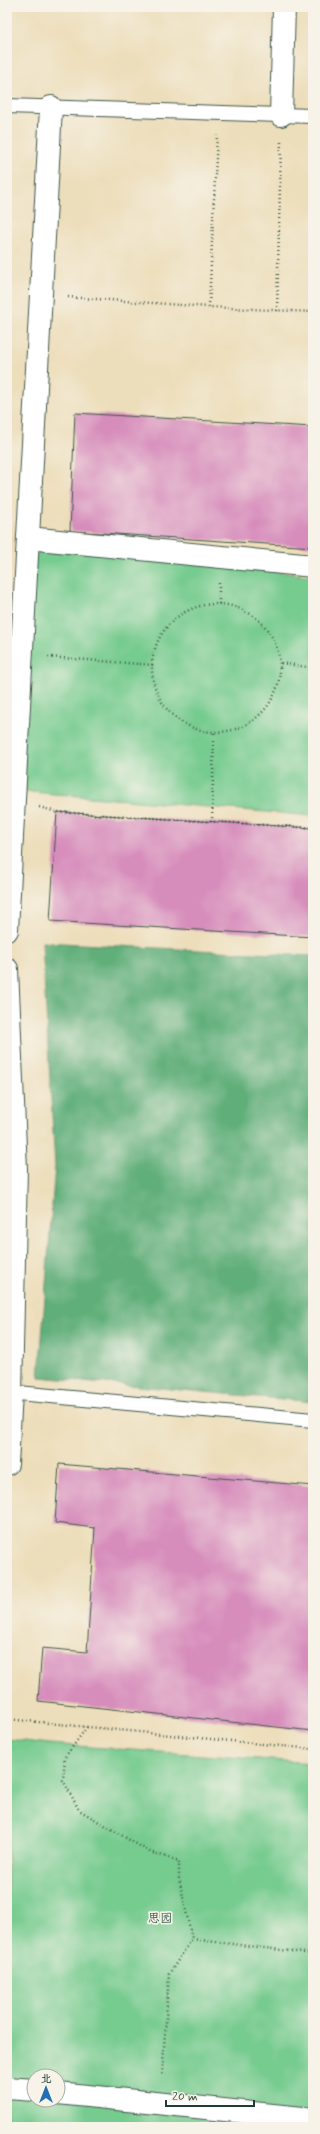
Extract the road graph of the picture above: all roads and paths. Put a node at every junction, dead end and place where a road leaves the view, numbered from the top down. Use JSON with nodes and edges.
{"nodes":[{"id":1,"x":284,"y":7,"type":"edge"},
{"id":2,"x":7,"y":106,"type":"edge"},
{"id":3,"x":51,"y":107,"type":"junction"},
{"id":4,"x":218,"y":113,"type":"junction"},
{"id":5,"x":281,"y":115,"type":"junction"},
{"id":6,"x":313,"y":116,"type":"edge"},
{"id":7,"x":41,"y":295,"type":"junction"},
{"id":8,"x":209,"y":307,"type":"junction"},
{"id":9,"x":277,"y":311,"type":"junction"},
{"id":10,"x":313,"y":312,"type":"edge"},
{"id":11,"x":28,"y":538,"type":"junction"},
{"id":12,"x":313,"y":566,"type":"edge"},
{"id":13,"x":15,"y":621,"type":"edge"},
{"id":14,"x":22,"y":656,"type":"junction"},
{"id":15,"x":281,"y":663,"type":"junction"},
{"id":16,"x":153,"y":665,"type":"junction"},
{"id":17,"x":313,"y":668,"type":"edge"},
{"id":18,"x":214,"y":732,"type":"junction"},
{"id":19,"x":14,"y":799,"type":"junction"},
{"id":20,"x":212,"y":822,"type":"junction"},
{"id":21,"x":313,"y":828,"type":"edge"},
{"id":22,"x":7,"y":930,"type":"edge"},
{"id":23,"x":7,"y":970,"type":"edge"},
{"id":24,"x":9,"y":1392,"type":"edge"},
{"id":25,"x":313,"y":1420,"type":"edge"},
{"id":26,"x":7,"y":1464,"type":"edge"},
{"id":27,"x":7,"y":1719,"type":"edge"},
{"id":28,"x":87,"y":1727,"type":"junction"},
{"id":29,"x":313,"y":1749,"type":"edge"},
{"id":30,"x":192,"y":1938,"type":"junction"},
{"id":31,"x":313,"y":1954,"type":"edge"},
{"id":32,"x":7,"y":2088,"type":"edge"},
{"id":33,"x":26,"y":2089,"type":"edge"},
{"id":34,"x":66,"y":2094,"type":"edge"},
{"id":35,"x":160,"y":2103,"type":"junction"},
{"id":36,"x":313,"y":2119,"type":"edge"}],
"edges":[{"from":1,"to":5,"type":"street"},
{"from":2,"to":3,"type":"lane"},
{"from":3,"to":4,"type":"lane"},
{"from":3,"to":7,"type":"street"},
{"from":4,"to":5,"type":"lane"},
{"from":4,"to":8,"type":"path"},
{"from":5,"to":6,"type":"lane"},
{"from":5,"to":9,"type":"path"},
{"from":7,"to":8,"type":"path"},
{"from":7,"to":11,"type":"street"},
{"from":8,"to":9,"type":"path"},
{"from":9,"to":10,"type":"path"},
{"from":11,"to":12,"type":"street"},
{"from":11,"to":13,"type":"street"},
{"from":13,"to":14,"type":"street"},
{"from":14,"to":16,"type":"path"},
{"from":14,"to":19,"type":"street"},
{"from":15,"to":16,"type":"path"},
{"from":15,"to":17,"type":"path"},
{"from":15,"to":18,"type":"path"},
{"from":16,"to":18,"type":"path"},
{"from":18,"to":20,"type":"path"},
{"from":19,"to":20,"type":"path"},
{"from":19,"to":22,"type":"street"},
{"from":20,"to":21,"type":"path"},
{"from":23,"to":24,"type":"street"},
{"from":24,"to":25,"type":"lane"},
{"from":24,"to":26,"type":"street"},
{"from":27,"to":28,"type":"path"},
{"from":28,"to":29,"type":"path"},
{"from":28,"to":30,"type":"path"},
{"from":30,"to":31,"type":"path"},
{"from":30,"to":35,"type":"path"},
{"from":32,"to":33,"type":"street"},
{"from":34,"to":35,"type":"street"},
{"from":35,"to":36,"type":"street"}]}
